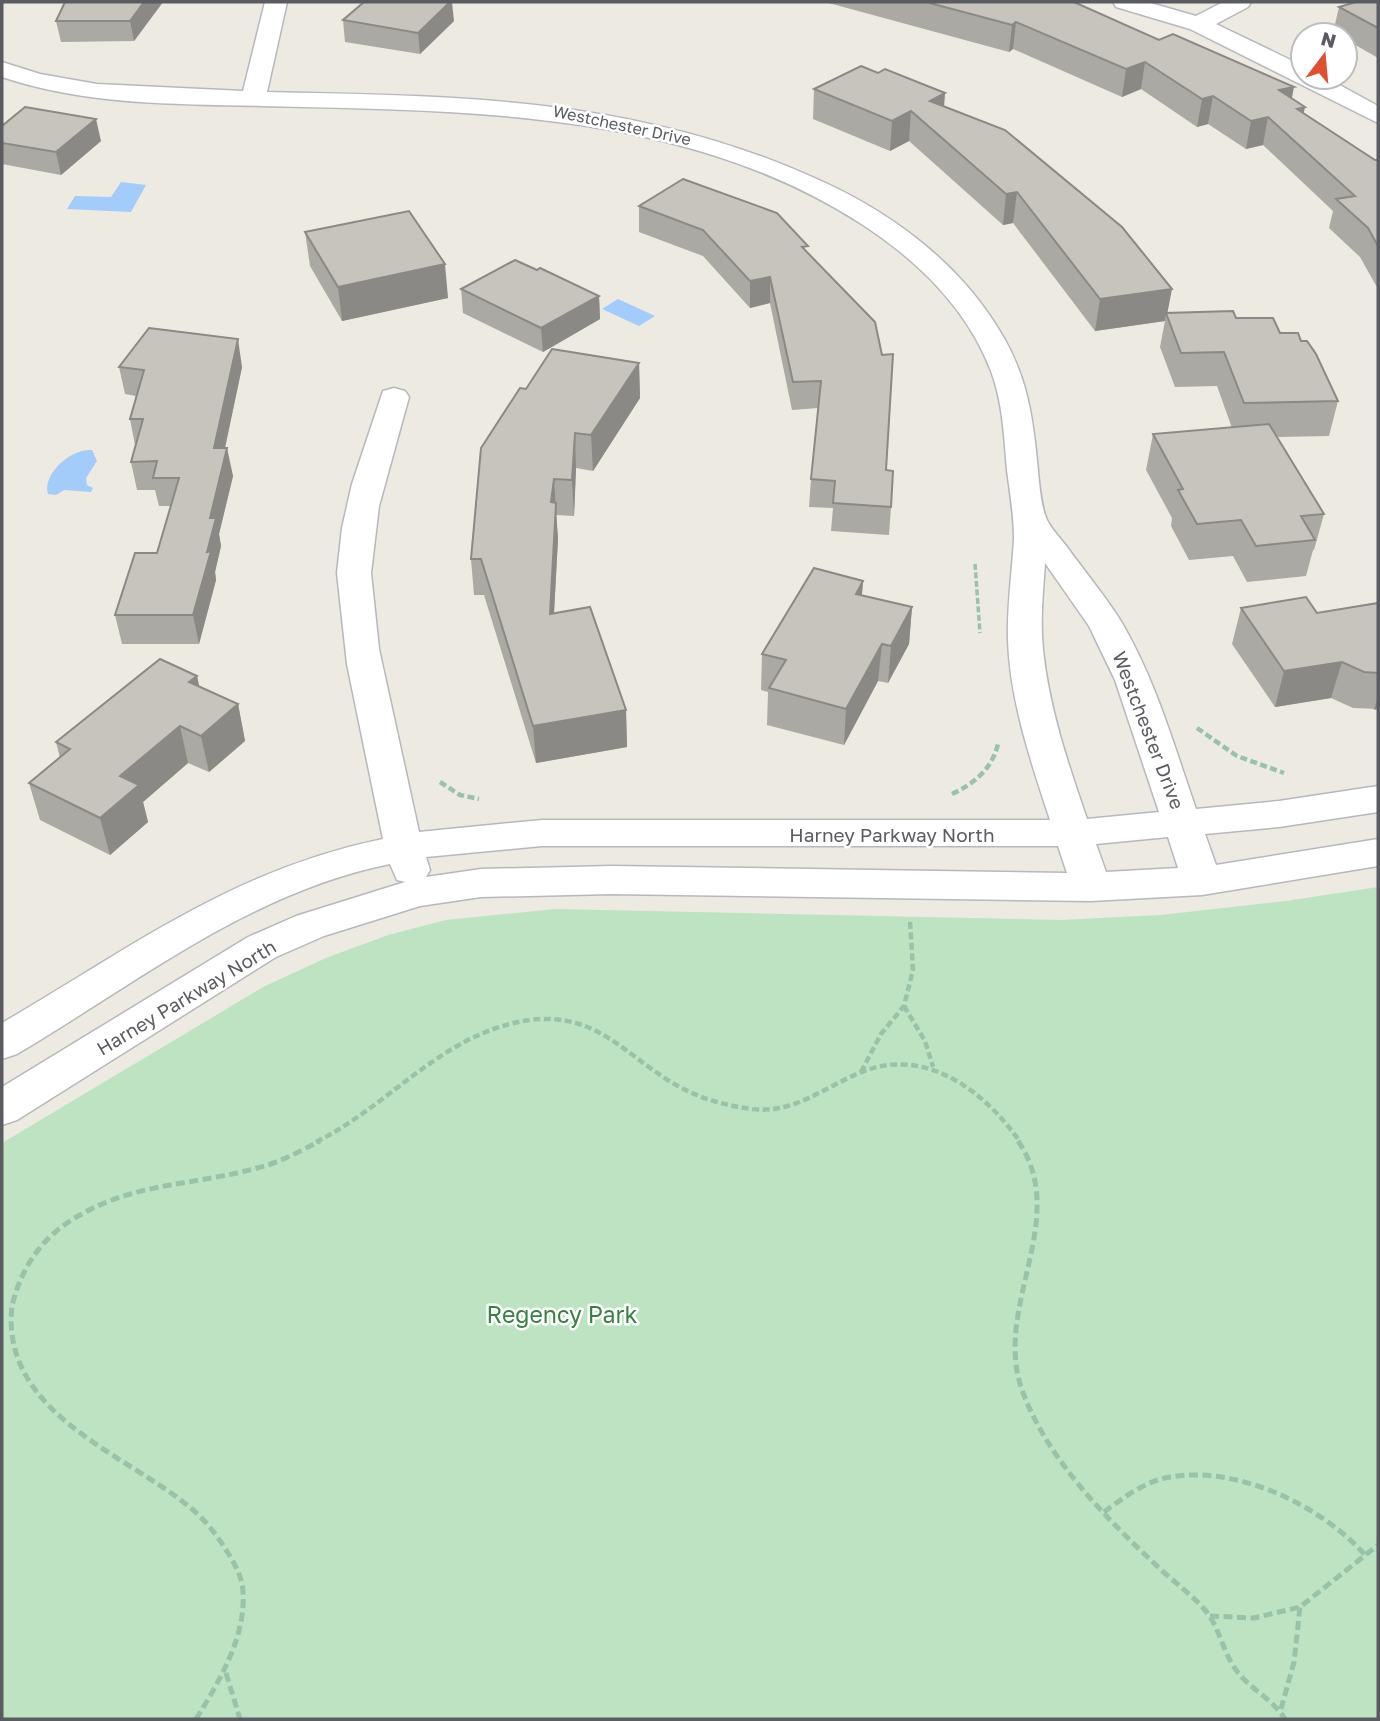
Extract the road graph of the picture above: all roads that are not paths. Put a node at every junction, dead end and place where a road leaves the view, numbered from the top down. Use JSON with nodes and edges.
{"nodes":[{"id":1,"x":276,"y":2,"type":"edge"},
{"id":2,"x":1124,"y":2,"type":"edge"},
{"id":3,"x":1240,"y":2,"type":"edge"},
{"id":4,"x":1198,"y":23,"type":"junction"},
{"id":5,"x":1289,"y":68,"type":"edge"},
{"id":6,"x":2,"y":69,"type":"edge"},
{"id":7,"x":1332,"y":91,"type":"edge"},
{"id":8,"x":253,"y":99,"type":"junction"},
{"id":9,"x":1378,"y":116,"type":"edge"},
{"id":10,"x":394,"y":397,"type":"dead end"},
{"id":11,"x":1030,"y":519,"type":"junction"},
{"id":12,"x":1378,"y":799,"type":"edge"},
{"id":13,"x":1184,"y":824,"type":"junction"},
{"id":14,"x":1074,"y":833,"type":"junction"},
{"id":15,"x":404,"y":846,"type":"junction"},
{"id":16,"x":1378,"y":853,"type":"edge"},
{"id":17,"x":1202,"y":881,"type":"junction"},
{"id":18,"x":1091,"y":887,"type":"junction"},
{"id":19,"x":418,"y":892,"type":"junction"},
{"id":20,"x":2,"y":1043,"type":"edge"},
{"id":21,"x":2,"y":1108,"type":"edge"}],
"edges":[{"from":1,"to":8,"type":"street"},
{"from":2,"to":4,"type":"street"},
{"from":3,"to":4,"type":"street"},
{"from":4,"to":5,"type":"street"},
{"from":6,"to":8,"type":"street","name":"Westchester Drive"},
{"from":7,"to":9,"type":"street"},
{"from":8,"to":11,"type":"street","name":"Westchester Drive"},
{"from":10,"to":15,"type":"street"},
{"from":11,"to":13,"type":"street","name":"Westchester Drive"},
{"from":11,"to":14,"type":"street","name":"Westchester Drive"},
{"from":12,"to":13,"type":"street","name":"Harney Parkway North"},
{"from":13,"to":14,"type":"street","name":"Harney Parkway North"},
{"from":13,"to":17,"type":"street","name":"Westchester Drive"},
{"from":14,"to":15,"type":"street","name":"Harney Parkway North"},
{"from":14,"to":18,"type":"street","name":"Westchester Drive"},
{"from":15,"to":19,"type":"street"},
{"from":15,"to":20,"type":"street","name":"Harney Parkway North"},
{"from":16,"to":17,"type":"street","name":"Harney Parkway North"},
{"from":17,"to":18,"type":"street","name":"Harney Parkway North"},
{"from":18,"to":19,"type":"street","name":"Harney Parkway North"},
{"from":19,"to":21,"type":"street","name":"Harney Parkway North"}]}
